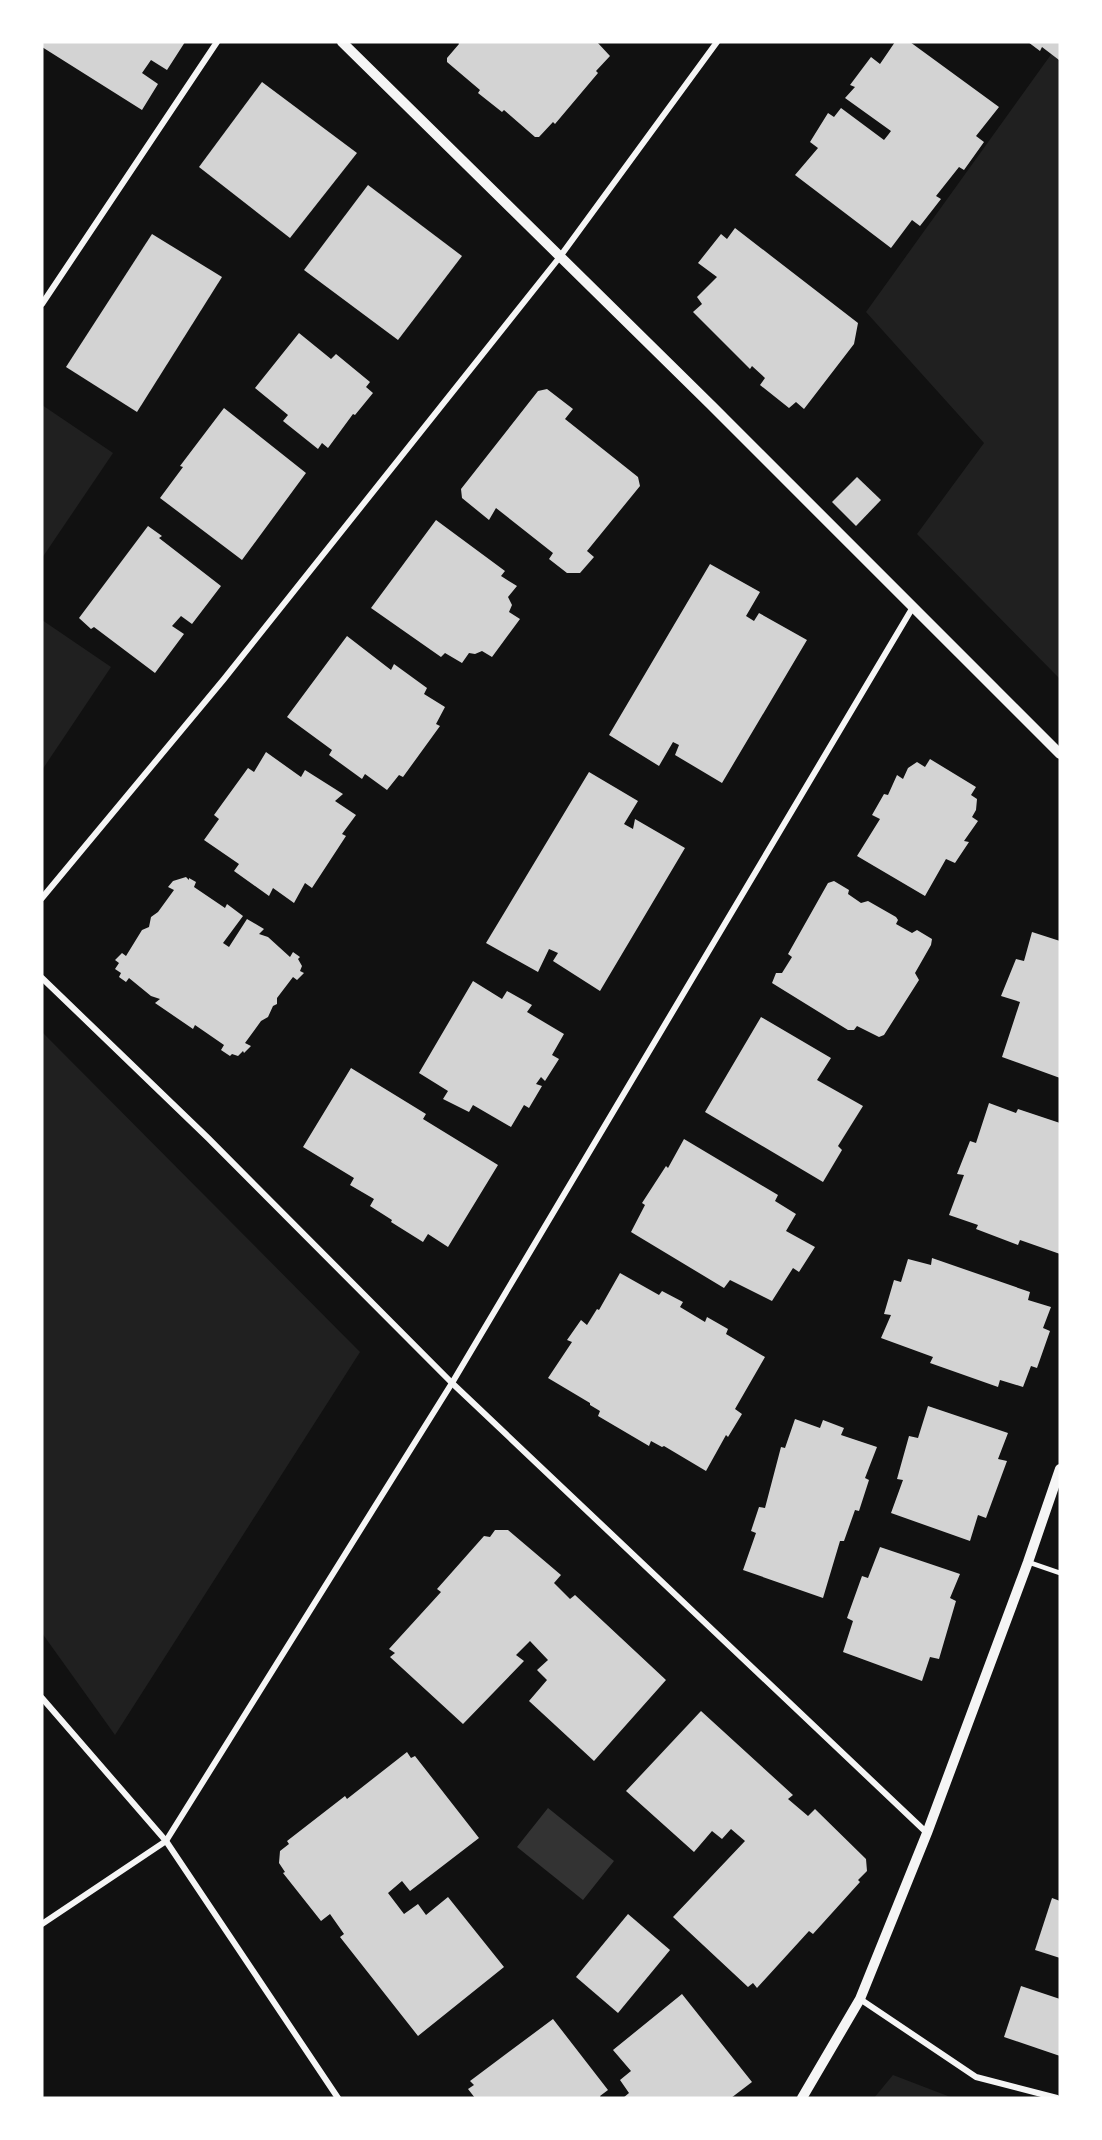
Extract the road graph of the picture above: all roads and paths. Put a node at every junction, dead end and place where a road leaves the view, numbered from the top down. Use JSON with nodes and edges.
{"nodes":[{"id":1,"x":218,"y":42,"type":"edge"},
{"id":2,"x":342,"y":42,"type":"edge"},
{"id":3,"x":717,"y":42,"type":"edge"},
{"id":4,"x":559,"y":258,"type":"junction"},
{"id":5,"x":42,"y":304,"type":"edge"},
{"id":6,"x":913,"y":607,"type":"junction"},
{"id":7,"x":1060,"y":754,"type":"edge"},
{"id":8,"x":42,"y":898,"type":"edge"},
{"id":9,"x":42,"y":978,"type":"edge"},
{"id":10,"x":452,"y":1383,"type":"junction"},
{"id":11,"x":1060,"y":1469,"type":"edge"},
{"id":12,"x":1028,"y":1562,"type":"junction"},
{"id":13,"x":1060,"y":1573,"type":"edge"},
{"id":14,"x":42,"y":1698,"type":"edge"},
{"id":15,"x":927,"y":1833,"type":"junction"},
{"id":16,"x":166,"y":1841,"type":"junction"},
{"id":17,"x":42,"y":1924,"type":"edge"},
{"id":18,"x":860,"y":2000,"type":"junction"},
{"id":19,"x":338,"y":2098,"type":"edge"},
{"id":20,"x":802,"y":2098,"type":"edge"},
{"id":21,"x":1057,"y":2098,"type":"edge"}],
"edges":[{"from":1,"to":5,"type":"street"},
{"from":2,"to":4,"type":"street"},
{"from":3,"to":4,"type":"street"},
{"from":4,"to":6,"type":"street"},
{"from":4,"to":8,"type":"street"},
{"from":6,"to":7,"type":"street"},
{"from":6,"to":10,"type":"street"},
{"from":9,"to":10,"type":"street"},
{"from":10,"to":15,"type":"street"},
{"from":10,"to":16,"type":"street"},
{"from":11,"to":12,"type":"street"},
{"from":12,"to":13,"type":"lane"},
{"from":12,"to":15,"type":"street"},
{"from":14,"to":16,"type":"street"},
{"from":15,"to":18,"type":"street"},
{"from":16,"to":17,"type":"street"},
{"from":16,"to":19,"type":"street"},
{"from":18,"to":20,"type":"street"},
{"from":18,"to":21,"type":"street"}]}
